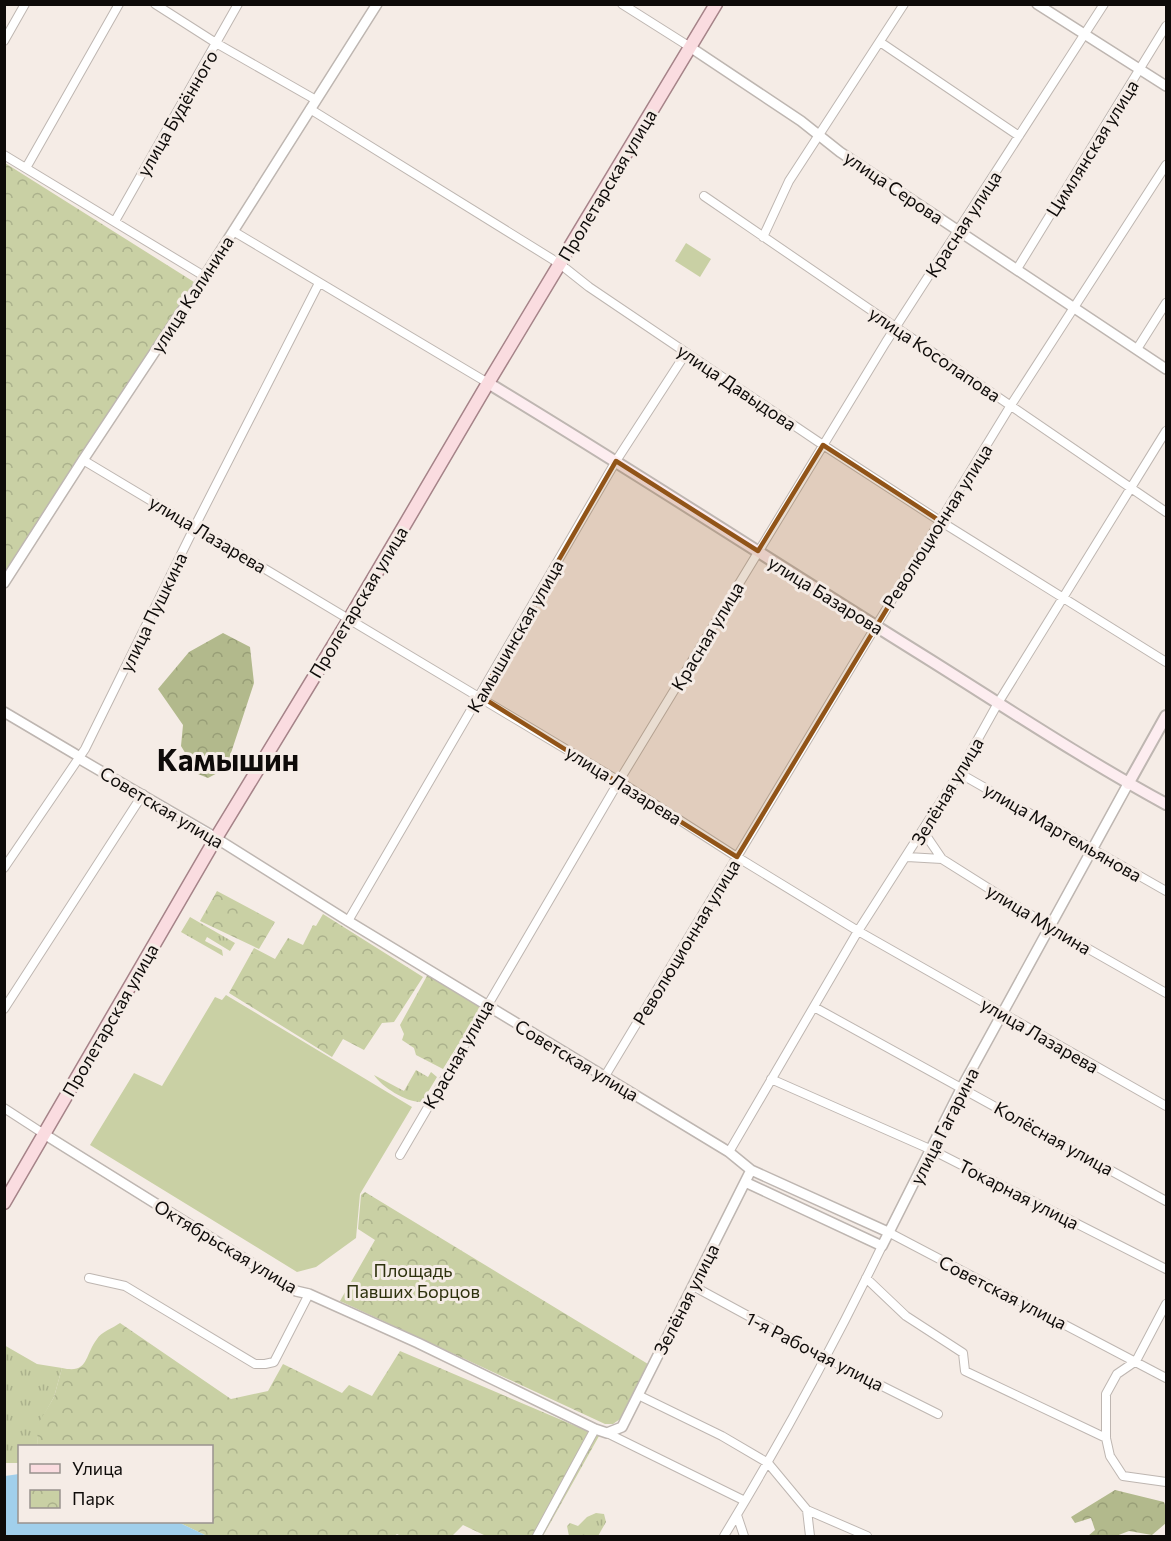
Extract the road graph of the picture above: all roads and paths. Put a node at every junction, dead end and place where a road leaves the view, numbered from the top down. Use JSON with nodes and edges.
{"nodes":[{"id":1,"x":25,"y":4,"type":"edge"},
{"id":2,"x":119,"y":4,"type":"edge"},
{"id":3,"x":155,"y":4,"type":"edge"},
{"id":4,"x":238,"y":4,"type":"edge"},
{"id":5,"x":377,"y":4,"type":"edge"},
{"id":6,"x":622,"y":4,"type":"edge"},
{"id":7,"x":716,"y":4,"type":"edge"},
{"id":8,"x":904,"y":4,"type":"edge"},
{"id":9,"x":1037,"y":4,"type":"edge"},
{"id":10,"x":1104,"y":4,"type":"edge"},
{"id":11,"x":1167,"y":26,"type":"edge"},
{"id":12,"x":1085,"y":34,"type":"junction"},
{"id":13,"x":4,"y":40,"type":"edge"},
{"id":14,"x":880,"y":42,"type":"junction"},
{"id":15,"x":216,"y":43,"type":"junction"},
{"id":16,"x":690,"y":47,"type":"junction"},
{"id":17,"x":1141,"y":69,"type":"junction"},
{"id":18,"x":1167,"y":86,"type":"edge"},
{"id":19,"x":316,"y":100,"type":"junction"},
{"id":20,"x":310,"y":109,"type":"junction"},
{"id":21,"x":819,"y":135,"type":"junction"},
{"id":22,"x":1019,"y":136,"type":"junction"},
{"id":23,"x":4,"y":155,"type":"edge"},
{"id":24,"x":1167,"y":165,"type":"edge"},
{"id":25,"x":26,"y":168,"type":"junction"},
{"id":26,"x":704,"y":196,"type":"dead end"},
{"id":27,"x":115,"y":221,"type":"junction"},
{"id":28,"x":233,"y":231,"type":"junction"},
{"id":29,"x":959,"y":231,"type":"junction"},
{"id":30,"x":763,"y":237,"type":"junction"},
{"id":31,"x":560,"y":264,"type":"junction"},
{"id":32,"x":1017,"y":269,"type":"junction"},
{"id":33,"x":204,"y":276,"type":"junction"},
{"id":34,"x":319,"y":283,"type":"junction"},
{"id":35,"x":1167,"y":303,"type":"edge"},
{"id":36,"x":1076,"y":308,"type":"junction"},
{"id":37,"x":895,"y":328,"type":"junction"},
{"id":38,"x":1137,"y":349,"type":"junction"},
{"id":39,"x":686,"y":353,"type":"junction"},
{"id":40,"x":1167,"y":369,"type":"edge"},
{"id":41,"x":488,"y":383,"type":"junction"},
{"id":42,"x":1011,"y":405,"type":"junction"},
{"id":43,"x":1167,"y":431,"type":"edge"},
{"id":44,"x":823,"y":445,"type":"junction"},
{"id":45,"x":83,"y":460,"type":"junction"},
{"id":46,"x":616,"y":461,"type":"junction"},
{"id":47,"x":1131,"y":486,"type":"junction"},
{"id":48,"x":1167,"y":512,"type":"edge"},
{"id":49,"x":940,"y":521,"type":"junction"},
{"id":50,"x":195,"y":526,"type":"junction"},
{"id":51,"x":758,"y":551,"type":"junction"},
{"id":52,"x":4,"y":583,"type":"edge"},
{"id":53,"x":1063,"y":596,"type":"junction"},
{"id":54,"x":350,"y":618,"type":"junction"},
{"id":55,"x":876,"y":626,"type":"junction"},
{"id":56,"x":1167,"y":662,"type":"edge"},
{"id":57,"x":480,"y":696,"type":"junction"},
{"id":58,"x":998,"y":703,"type":"junction"},
{"id":59,"x":5,"y":714,"type":"edge"},
{"id":60,"x":1167,"y":716,"type":"edge"},
{"id":61,"x":80,"y":757,"type":"junction"},
{"id":62,"x":959,"y":773,"type":"junction"},
{"id":63,"x":619,"y":781,"type":"junction"},
{"id":64,"x":1128,"y":784,"type":"junction"},
{"id":65,"x":143,"y":794,"type":"junction"},
{"id":66,"x":1167,"y":804,"type":"edge"},
{"id":67,"x":923,"y":831,"type":"junction"},
{"id":68,"x":216,"y":838,"type":"junction"},
{"id":69,"x":1093,"y":850,"type":"junction"},
{"id":70,"x":737,"y":857,"type":"junction"},
{"id":71,"x":907,"y":857,"type":"junction"},
{"id":72,"x":942,"y":859,"type":"junction"},
{"id":73,"x":4,"y":868,"type":"edge"},
{"id":74,"x":1167,"y":891,"type":"edge"},
{"id":75,"x":348,"y":921,"type":"junction"},
{"id":76,"x":1050,"y":927,"type":"junction"},
{"id":77,"x":858,"y":931,"type":"junction"},
{"id":78,"x":1167,"y":993,"type":"edge"},
{"id":79,"x":487,"y":1005,"type":"junction"},
{"id":80,"x":814,"y":1007,"type":"junction"},
{"id":81,"x":4,"y":1009,"type":"edge"},
{"id":82,"x":1003,"y":1014,"type":"junction"},
{"id":83,"x":605,"y":1076,"type":"junction"},
{"id":84,"x":771,"y":1080,"type":"junction"},
{"id":85,"x":962,"y":1087,"type":"junction"},
{"id":86,"x":1167,"y":1106,"type":"edge"},
{"id":87,"x":4,"y":1108,"type":"edge"},
{"id":88,"x":44,"y":1134,"type":"junction"},
{"id":89,"x":932,"y":1150,"type":"junction"},
{"id":90,"x":729,"y":1152,"type":"junction"},
{"id":91,"x":400,"y":1155,"type":"dead end"},
{"id":92,"x":751,"y":1170,"type":"junction"},
{"id":93,"x":745,"y":1182,"type":"junction"},
{"id":94,"x":1167,"y":1201,"type":"edge"},
{"id":95,"x":4,"y":1203,"type":"edge"},
{"id":96,"x":888,"y":1232,"type":"junction"},
{"id":97,"x":882,"y":1246,"type":"junction"},
{"id":98,"x":1167,"y":1269,"type":"edge"},
{"id":99,"x":90,"y":1278,"type":"dead end"},
{"id":100,"x":866,"y":1278,"type":"junction"},
{"id":101,"x":693,"y":1286,"type":"junction"},
{"id":102,"x":309,"y":1294,"type":"junction"},
{"id":103,"x":1167,"y":1304,"type":"edge"},
{"id":104,"x":824,"y":1357,"type":"junction"},
{"id":105,"x":1136,"y":1361,"type":"junction"},
{"id":106,"x":1167,"y":1378,"type":"edge"},
{"id":107,"x":638,"y":1395,"type":"junction"},
{"id":108,"x":938,"y":1414,"type":"dead end"},
{"id":109,"x":622,"y":1427,"type":"joint"},
{"id":110,"x":595,"y":1430,"type":"junction"},
{"id":111,"x":607,"y":1432,"type":"junction"},
{"id":112,"x":1106,"y":1438,"type":"junction"},
{"id":113,"x":768,"y":1462,"type":"junction"},
{"id":114,"x":1167,"y":1482,"type":"edge"},
{"id":115,"x":745,"y":1501,"type":"junction"},
{"id":116,"x":807,"y":1510,"type":"junction"},
{"id":117,"x":737,"y":1515,"type":"junction"},
{"id":118,"x":537,"y":1536,"type":"edge"},
{"id":119,"x":724,"y":1536,"type":"edge"},
{"id":120,"x":744,"y":1536,"type":"edge"},
{"id":121,"x":810,"y":1536,"type":"edge"},
{"id":122,"x":867,"y":1536,"type":"edge"}],
"edges":[{"from":1,"to":13,"type":"street"},
{"from":2,"to":25,"type":"street"},
{"from":3,"to":15,"type":"street"},
{"from":4,"to":15,"type":"street","name":"улица Будённого"},
{"from":5,"to":19,"type":"street","name":"улица Калинина"},
{"from":6,"to":16,"type":"street","name":"улица Серова"},
{"from":7,"to":16,"type":"main road","name":"Пролетарская улица"},
{"from":8,"to":14,"type":"street"},
{"from":9,"to":12,"type":"street"},
{"from":10,"to":12,"type":"street","name":"Красная улица"},
{"from":11,"to":17,"type":"street","name":"Цимлянская улица"},
{"from":12,"to":17,"type":"street"},
{"from":12,"to":22,"type":"street","name":"Красная улица"},
{"from":14,"to":21,"type":"street"},
{"from":14,"to":22,"type":"street"},
{"from":15,"to":19,"type":"street"},
{"from":15,"to":27,"type":"street","name":"улица Будённого"},
{"from":16,"to":21,"type":"street","name":"улица Серова"},
{"from":16,"to":31,"type":"main road","name":"Пролетарская улица"},
{"from":17,"to":18,"type":"street"},
{"from":17,"to":32,"type":"street","name":"Цимлянская улица"},
{"from":19,"to":20,"type":"street","name":"улица Калинина"},
{"from":20,"to":28,"type":"street","name":"улица Калинина"},
{"from":20,"to":31,"type":"street","name":"улица Давыдова"},
{"from":21,"to":29,"type":"street","name":"улица Серова"},
{"from":21,"to":30,"type":"street"},
{"from":22,"to":29,"type":"street","name":"Красная улица"},
{"from":23,"to":25,"type":"street"},
{"from":24,"to":36,"type":"street","name":"Революционная улица"},
{"from":25,"to":27,"type":"street"},
{"from":26,"to":30,"type":"street","name":"улица Косолапова"},
{"from":27,"to":33,"type":"street"},
{"from":28,"to":33,"type":"street","name":"улица Калинина"},
{"from":28,"to":34,"type":"street"},
{"from":29,"to":32,"type":"street","name":"улица Серова"},
{"from":29,"to":37,"type":"street","name":"Красная улица"},
{"from":30,"to":37,"type":"street","name":"улица Косолапова"},
{"from":31,"to":39,"type":"street","name":"улица Давыдова"},
{"from":31,"to":41,"type":"main road","name":"Пролетарская улица"},
{"from":32,"to":36,"type":"street","name":"улица Серова"},
{"from":33,"to":45,"type":"street","name":"улица Калинина"},
{"from":34,"to":41,"type":"street"},
{"from":34,"to":50,"type":"street","name":"улица Пушкина"},
{"from":35,"to":38,"type":"street"},
{"from":36,"to":38,"type":"street","name":"улица Серова"},
{"from":36,"to":42,"type":"street","name":"Революционная улица"},
{"from":37,"to":42,"type":"street","name":"улица Косолапова"},
{"from":37,"to":44,"type":"street","name":"Красная улица"},
{"from":38,"to":40,"type":"street","name":"улица Серова"},
{"from":39,"to":44,"type":"street","name":"улица Давыдова"},
{"from":39,"to":46,"type":"street","name":"Камышинская улица"},
{"from":41,"to":46,"type":"main road","name":"улица Базарова"},
{"from":41,"to":54,"type":"main road","name":"Пролетарская улица"},
{"from":42,"to":47,"type":"street","name":"улица Косолапова"},
{"from":42,"to":49,"type":"street","name":"Революционная улица"},
{"from":43,"to":47,"type":"street","name":"Зелёная улица"},
{"from":44,"to":49,"type":"street","name":"улица Давыдова"},
{"from":44,"to":51,"type":"street","name":"Красная улица"},
{"from":45,"to":50,"type":"street","name":"улица Лазарева"},
{"from":45,"to":52,"type":"street","name":"улица Калинина"},
{"from":46,"to":51,"type":"main road","name":"улица Базарова"},
{"from":46,"to":57,"type":"street","name":"Камышинская улица"},
{"from":47,"to":48,"type":"street","name":"улица Косолапова"},
{"from":47,"to":53,"type":"street","name":"Зелёная улица"},
{"from":49,"to":53,"type":"street","name":"улица Давыдова"},
{"from":49,"to":55,"type":"street","name":"Революционная улица"},
{"from":50,"to":54,"type":"street","name":"улица Лазарева"},
{"from":50,"to":61,"type":"street","name":"улица Пушкина"},
{"from":51,"to":55,"type":"main road","name":"улица Базарова"},
{"from":51,"to":63,"type":"street","name":"Красная улица"},
{"from":53,"to":56,"type":"street","name":"улица Давыдова"},
{"from":53,"to":58,"type":"street","name":"Зелёная улица"},
{"from":54,"to":57,"type":"street","name":"улица Лазарева"},
{"from":54,"to":68,"type":"main road","name":"Пролетарская улица"},
{"from":55,"to":58,"type":"main road","name":"улица Базарова"},
{"from":55,"to":70,"type":"street","name":"Революционная улица"},
{"from":57,"to":63,"type":"street","name":"улица Лазарева"},
{"from":57,"to":75,"type":"street","name":"Камышинская улица"},
{"from":58,"to":62,"type":"street","name":"Зелёная улица"},
{"from":58,"to":64,"type":"main road","name":"улица Базарова"},
{"from":59,"to":61,"type":"street","name":"Советская улица"},
{"from":60,"to":64,"type":"main road","name":"улица Гагарина"},
{"from":61,"to":65,"type":"street","name":"Советская улица"},
{"from":61,"to":73,"type":"street","name":"улица Пушкина"},
{"from":62,"to":67,"type":"street","name":"Зелёная улица"},
{"from":62,"to":69,"type":"street","name":"улица Мартемьянова"},
{"from":63,"to":70,"type":"street","name":"улица Лазарева"},
{"from":63,"to":79,"type":"street","name":"Красная улица"},
{"from":64,"to":66,"type":"main road","name":"улица Базарова"},
{"from":64,"to":69,"type":"street","name":"улица Гагарина"},
{"from":65,"to":68,"type":"street","name":"Советская улица"},
{"from":65,"to":81,"type":"street"},
{"from":67,"to":71,"type":"street","name":"Зелёная улица"},
{"from":67,"to":72,"type":"street"},
{"from":68,"to":75,"type":"street","name":"Советская улица"},
{"from":68,"to":88,"type":"main road","name":"Пролетарская улица"},
{"from":69,"to":74,"type":"street","name":"улица Мартемьянова"},
{"from":69,"to":76,"type":"street","name":"улица Гагарина"},
{"from":70,"to":77,"type":"street","name":"улица Лазарева"},
{"from":70,"to":83,"type":"street","name":"Революционная улица"},
{"from":71,"to":72,"type":"street","name":"улица Мулина"},
{"from":71,"to":77,"type":"street","name":"Зелёная улица"},
{"from":72,"to":76,"type":"street","name":"улица Мулина"},
{"from":75,"to":79,"type":"street","name":"Советская улица"},
{"from":76,"to":78,"type":"street","name":"улица Мулина"},
{"from":76,"to":82,"type":"street","name":"улица Гагарина"},
{"from":77,"to":80,"type":"street","name":"Зелёная улица"},
{"from":77,"to":82,"type":"street","name":"улица Лазарева"},
{"from":79,"to":83,"type":"street","name":"Советская улица"},
{"from":79,"to":91,"type":"street","name":"Красная улица"},
{"from":80,"to":84,"type":"street","name":"Зелёная улица"},
{"from":80,"to":85,"type":"street","name":"Колёсная улица"},
{"from":82,"to":85,"type":"street","name":"улица Гагарина"},
{"from":82,"to":86,"type":"street","name":"улица Лазарева"},
{"from":83,"to":90,"type":"street","name":"Советская улица"},
{"from":84,"to":89,"type":"street","name":"Токарная улица"},
{"from":84,"to":90,"type":"street","name":"Зелёная улица"},
{"from":85,"to":89,"type":"street","name":"улица Гагарина"},
{"from":85,"to":94,"type":"street","name":"Колёсная улица"},
{"from":87,"to":88,"type":"street","name":"Октябрьская улица"},
{"from":88,"to":95,"type":"main road","name":"Пролетарская улица"},
{"from":88,"to":102,"type":"street","name":"Октябрьская улица"},
{"from":89,"to":96,"type":"street","name":"улица Гагарина"},
{"from":89,"to":98,"type":"street","name":"Токарная улица"},
{"from":90,"to":92,"type":"street","name":"Советская улица"},
{"from":92,"to":93,"type":"street","name":"Зелёная улица"},
{"from":92,"to":96,"type":"street","name":"Советская улица"},
{"from":93,"to":97,"type":"street"},
{"from":93,"to":101,"type":"street","name":"Зелёная улица"},
{"from":96,"to":97,"type":"street","name":"улица Гагарина"},
{"from":96,"to":105,"type":"street","name":"Советская улица"},
{"from":97,"to":100,"type":"street","name":"улица Гагарина"},
{"from":99,"to":102,"type":"street"},
{"from":100,"to":104,"type":"street","name":"улица Гагарина"},
{"from":100,"to":112,"type":"street"},
{"from":101,"to":104,"type":"street","name":"1-я Рабочая улица"},
{"from":101,"to":107,"type":"street","name":"Зелёная улица"},
{"from":102,"to":110,"type":"street","name":"Октябрьская улица"},
{"from":103,"to":105,"type":"street"},
{"from":104,"to":108,"type":"street","name":"1-я Рабочая улица"},
{"from":104,"to":113,"type":"street","name":"улица Гагарина"},
{"from":105,"to":106,"type":"street","name":"Советская улица"},
{"from":105,"to":112,"type":"street"},
{"from":107,"to":109,"type":"street","name":"Зелёная улица"},
{"from":107,"to":113,"type":"street"},
{"from":109,"to":111,"type":"street","name":"Октябрьская улица"},
{"from":110,"to":111,"type":"street","name":"Октябрьская улица"},
{"from":110,"to":118,"type":"street"},
{"from":111,"to":115,"type":"street"},
{"from":112,"to":114,"type":"street"},
{"from":113,"to":115,"type":"street","name":"улица Гагарина"},
{"from":113,"to":116,"type":"street"},
{"from":115,"to":117,"type":"street","name":"улица Гагарина"},
{"from":116,"to":121,"type":"street"},
{"from":116,"to":122,"type":"street"},
{"from":117,"to":119,"type":"street","name":"улица Гагарина"},
{"from":117,"to":120,"type":"street"}]}
